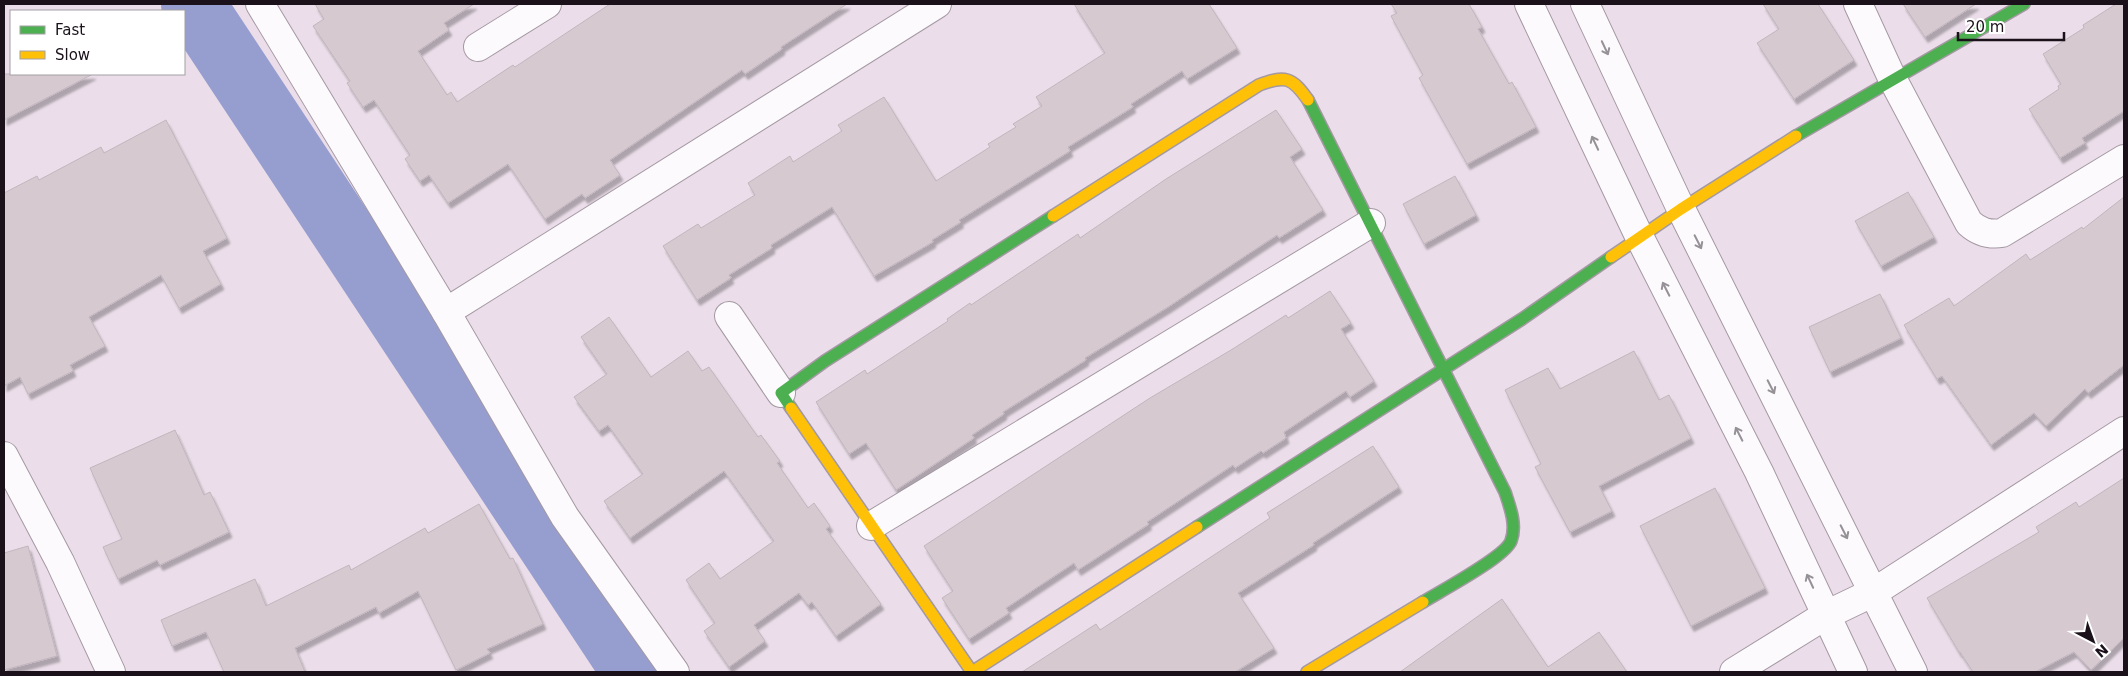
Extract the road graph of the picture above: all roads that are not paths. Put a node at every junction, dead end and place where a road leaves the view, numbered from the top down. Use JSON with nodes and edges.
{"nodes":[{"id":1,"x":260,"y":4,"type":"edge"},
{"id":2,"x":937,"y":4,"type":"edge"},
{"id":3,"x":1529,"y":4,"type":"edge"},
{"id":4,"x":1584,"y":4,"type":"edge"},
{"id":5,"x":1858,"y":4,"type":"edge"},
{"id":6,"x":2024,"y":4,"type":"edge"},
{"id":7,"x":532,"y":8,"type":"edge"},
{"id":8,"x":478,"y":47,"type":"dead end"},
{"id":9,"x":1892,"y":78,"type":"junction"},
{"id":10,"x":2124,"y":159,"type":"edge"},
{"id":11,"x":1681,"y":209,"type":"junction"},
{"id":12,"x":1371,"y":223,"type":"junction"},
{"id":13,"x":1640,"y":238,"type":"junction"},
{"id":14,"x":446,"y":312,"type":"junction"},
{"id":15,"x":729,"y":316,"type":"dead end"},
{"id":16,"x":1444,"y":368,"type":"junction"},
{"id":17,"x":781,"y":393,"type":"junction"},
{"id":18,"x":2124,"y":431,"type":"edge"},
{"id":19,"x":4,"y":456,"type":"edge"},
{"id":20,"x":871,"y":526,"type":"junction"},
{"id":21,"x":1874,"y":592,"type":"junction"},
{"id":22,"x":1826,"y":615,"type":"junction"},
{"id":23,"x":111,"y":672,"type":"edge"},
{"id":24,"x":675,"y":672,"type":"edge"},
{"id":25,"x":972,"y":672,"type":"edge"},
{"id":26,"x":1307,"y":672,"type":"edge"},
{"id":27,"x":1734,"y":672,"type":"edge"},
{"id":28,"x":1852,"y":672,"type":"edge"},
{"id":29,"x":1913,"y":672,"type":"edge"}],
"edges":[{"from":1,"to":14,"type":"street"},
{"from":2,"to":14,"type":"street"},
{"from":13,"to":3,"type":"street","one_way":true},
{"from":4,"to":11,"type":"street","one_way":true},
{"from":5,"to":9,"type":"street"},
{"from":6,"to":9,"type":"street"},
{"from":7,"to":8,"type":"street"},
{"from":9,"to":10,"type":"street"},
{"from":9,"to":11,"type":"street"},
{"from":11,"to":13,"type":"street"},
{"from":11,"to":21,"type":"street","one_way":true},
{"from":12,"to":16,"type":"street"},
{"from":12,"to":17,"type":"street"},
{"from":12,"to":20,"type":"street"},
{"from":13,"to":16,"type":"street"},
{"from":22,"to":13,"type":"street","one_way":true},
{"from":14,"to":24,"type":"street"},
{"from":15,"to":17,"type":"street"},
{"from":16,"to":25,"type":"street"},
{"from":16,"to":26,"type":"street"},
{"from":17,"to":20,"type":"street"},
{"from":18,"to":21,"type":"street"},
{"from":19,"to":23,"type":"street"},
{"from":20,"to":25,"type":"street"},
{"from":21,"to":22,"type":"street"},
{"from":21,"to":29,"type":"street"},
{"from":22,"to":27,"type":"street"},
{"from":22,"to":28,"type":"street"}]}
